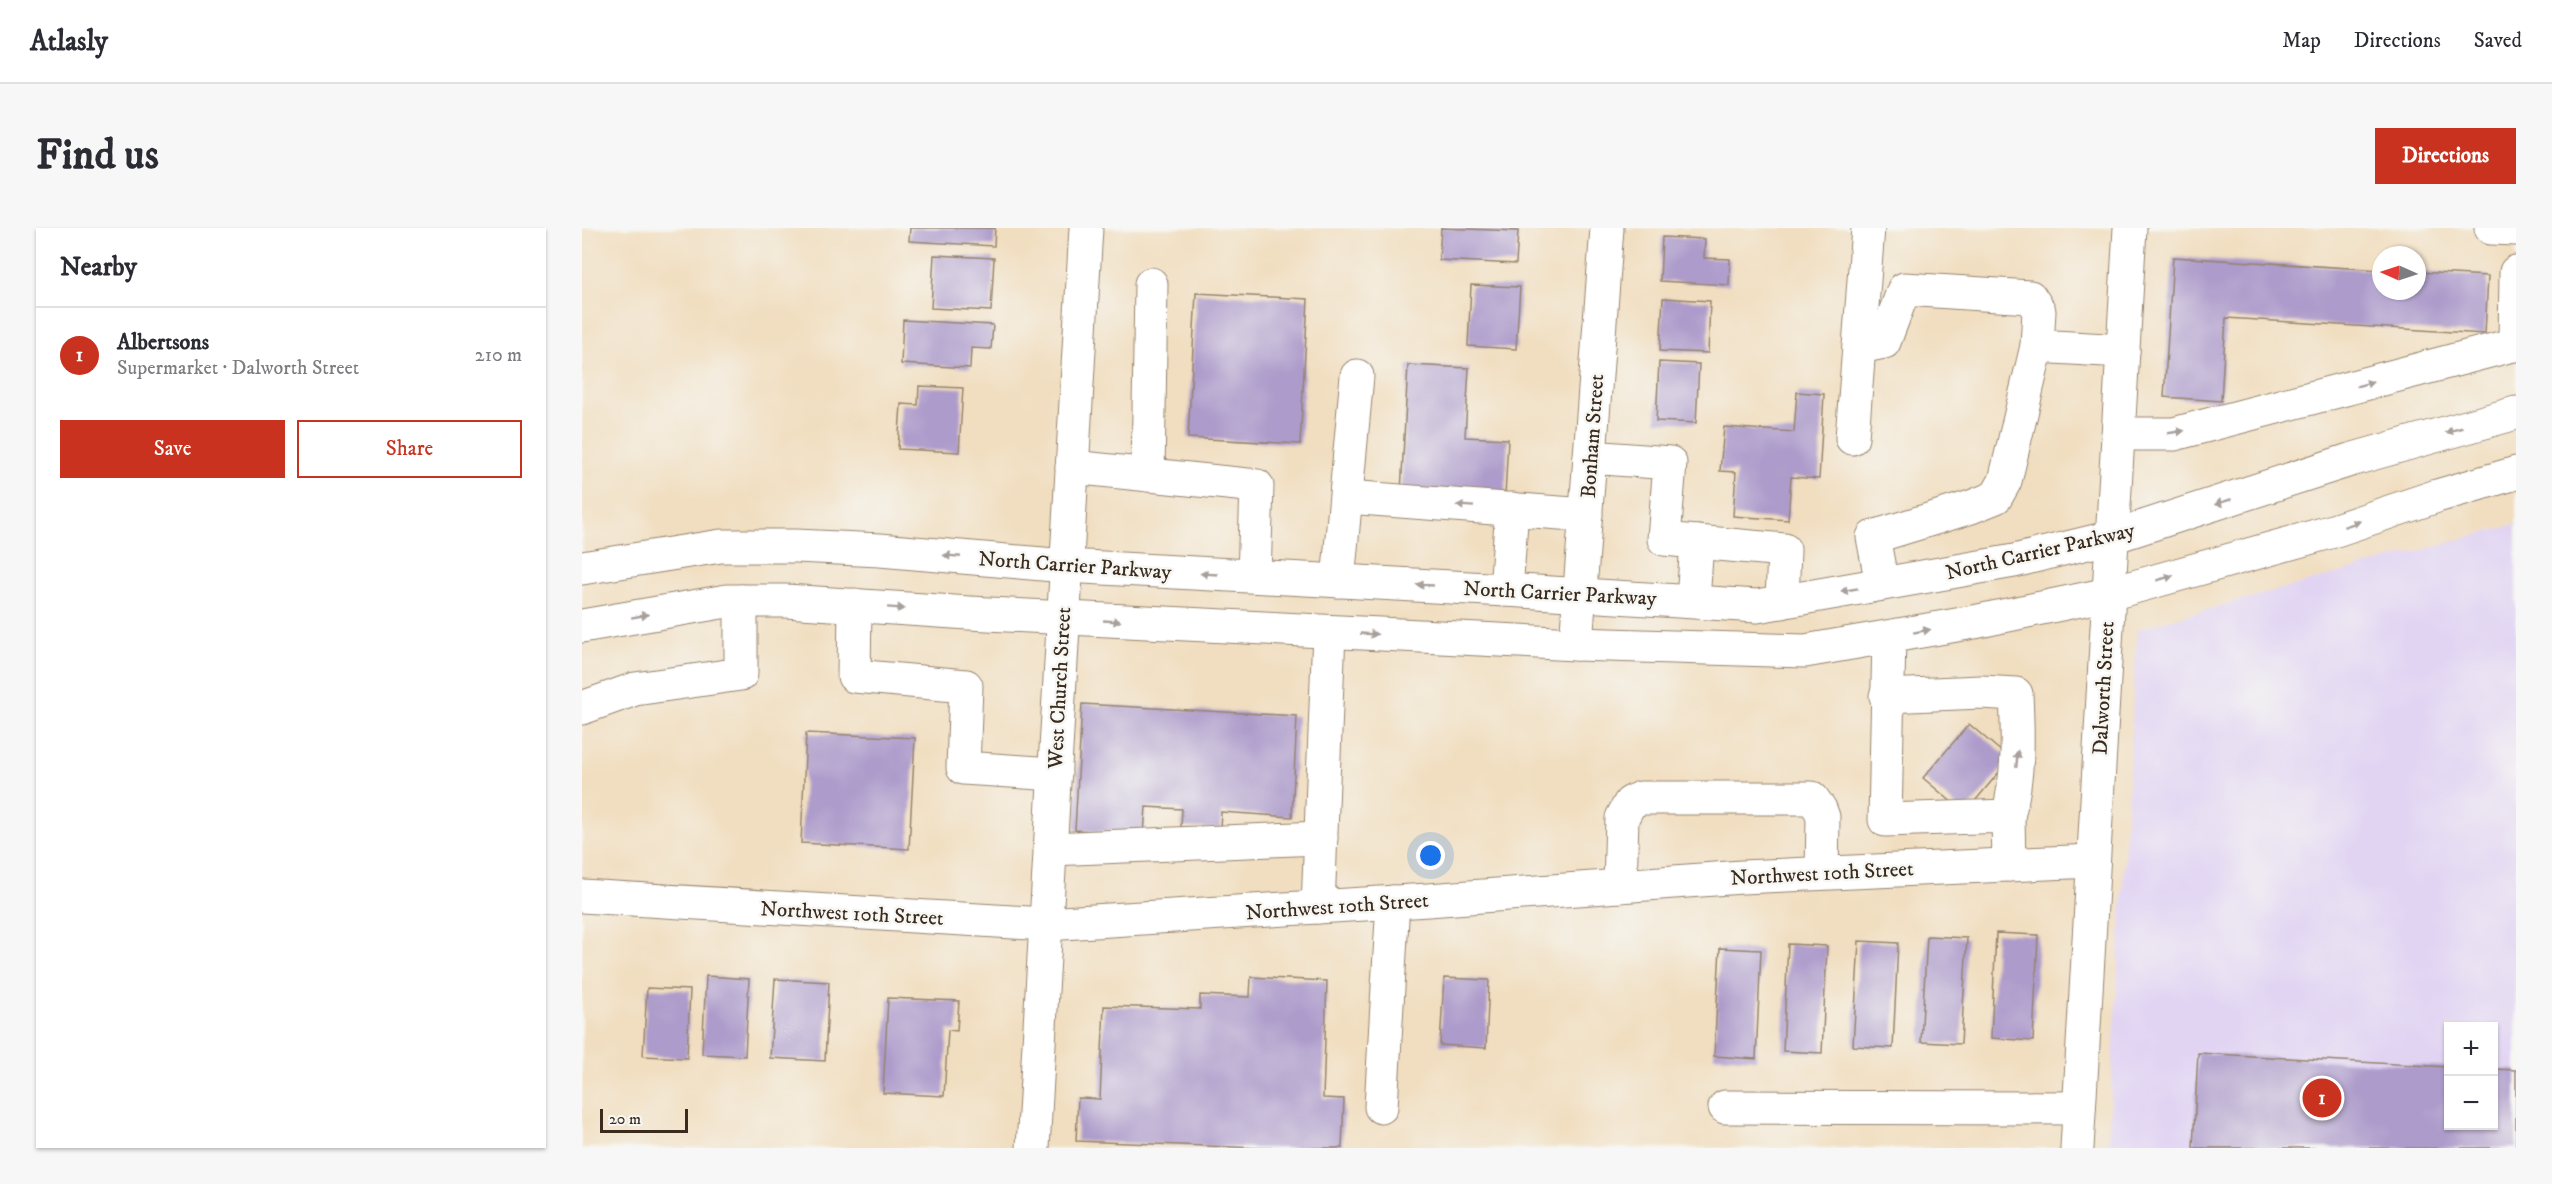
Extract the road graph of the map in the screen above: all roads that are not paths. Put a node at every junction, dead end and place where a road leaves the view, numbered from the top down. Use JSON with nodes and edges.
{"nodes":[{"id":1,"x":1086,"y":228,"type":"edge"},
{"id":2,"x":1607,"y":228,"type":"edge"},
{"id":3,"x":1868,"y":228,"type":"edge"},
{"id":4,"x":2130,"y":228,"type":"edge"},
{"id":5,"x":2491,"y":228,"type":"edge"},
{"id":6,"x":2516,"y":229,"type":"edge"},
{"id":7,"x":2516,"y":272,"type":"edge"},
{"id":8,"x":1151,"y":284,"type":"dead end"},
{"id":9,"x":2515,"y":344,"type":"edge"},
{"id":10,"x":2037,"y":346,"type":"junction"},
{"id":11,"x":1859,"y":347,"type":"junction"},
{"id":12,"x":2123,"y":351,"type":"junction"},
{"id":13,"x":1357,"y":376,"type":"dead end"},
{"id":14,"x":2516,"y":413,"type":"edge"},
{"id":15,"x":2118,"y":434,"type":"junction"},
{"id":16,"x":1852,"y":438,"type":"dead end"},
{"id":17,"x":1590,"y":457,"type":"junction"},
{"id":18,"x":1072,"y":467,"type":"junction"},
{"id":19,"x":2516,"y":473,"type":"edge"},
{"id":20,"x":1148,"y":475,"type":"junction"},
{"id":21,"x":1347,"y":497,"type":"junction"},
{"id":22,"x":1512,"y":509,"type":"junction"},
{"id":23,"x":1586,"y":515,"type":"junction"},
{"id":24,"x":2112,"y":537,"type":"junction"},
{"id":25,"x":1697,"y":542,"type":"junction"},
{"id":26,"x":1066,"y":566,"type":"junction"},
{"id":27,"x":582,"y":568,"type":"edge"},
{"id":28,"x":1254,"y":576,"type":"junction"},
{"id":29,"x":1338,"y":581,"type":"junction"},
{"id":30,"x":1882,"y":584,"type":"junction"},
{"id":31,"x":1506,"y":590,"type":"junction"},
{"id":32,"x":1581,"y":594,"type":"junction"},
{"id":33,"x":2109,"y":594,"type":"junction"},
{"id":34,"x":741,"y":601,"type":"junction"},
{"id":35,"x":1693,"y":602,"type":"junction"},
{"id":36,"x":1782,"y":602,"type":"junction"},
{"id":37,"x":855,"y":605,"type":"junction"},
{"id":38,"x":1063,"y":618,"type":"junction"},
{"id":39,"x":582,"y":626,"type":"edge"},
{"id":40,"x":1329,"y":632,"type":"junction"},
{"id":41,"x":1889,"y":637,"type":"junction"},
{"id":42,"x":1576,"y":644,"type":"junction"},
{"id":43,"x":1886,"y":696,"type":"junction"},
{"id":44,"x":582,"y":708,"type":"edge"},
{"id":45,"x":1055,"y":774,"type":"junction"},
{"id":46,"x":2008,"y":816,"type":"junction"},
{"id":47,"x":1321,"y":838,"type":"junction"},
{"id":48,"x":1050,"y":849,"type":"junction"},
{"id":49,"x":2093,"y":861,"type":"junction"},
{"id":50,"x":2009,"y":864,"type":"junction"},
{"id":51,"x":1822,"y":873,"type":"junction"},
{"id":52,"x":1620,"y":886,"type":"junction"},
{"id":53,"x":582,"y":896,"type":"edge"},
{"id":54,"x":1393,"y":902,"type":"junction"},
{"id":55,"x":1318,"y":907,"type":"junction"},
{"id":56,"x":1047,"y":924,"type":"junction"},
{"id":57,"x":1382,"y":1107,"type":"dead end"},
{"id":58,"x":1725,"y":1107,"type":"dead end"},
{"id":59,"x":2079,"y":1108,"type":"junction"},
{"id":60,"x":1033,"y":1148,"type":"edge"},
{"id":61,"x":2077,"y":1148,"type":"edge"}],
"edges":[{"from":1,"to":18,"type":"main road","name":"West Church Street"},
{"from":2,"to":17,"type":"main road","name":"Bonham Street"},
{"from":3,"to":11,"type":"main road"},
{"from":4,"to":12,"type":"main road","name":"Dalworth Street"},
{"from":5,"to":6,"type":"main road"},
{"from":7,"to":9,"type":"main road"},
{"from":8,"to":20,"type":"main road"},
{"from":15,"to":9,"type":"main road","one_way":true},
{"from":10,"to":11,"type":"main road"},
{"from":10,"to":12,"type":"main road"},
{"from":10,"to":30,"type":"main road"},
{"from":11,"to":16,"type":"main road"},
{"from":12,"to":15,"type":"main road","name":"Dalworth Street"},
{"from":13,"to":21,"type":"main road"},
{"from":14,"to":24,"type":"main road","name":"North Carrier Parkway","one_way":true},
{"from":15,"to":24,"type":"main road","name":"Dalworth Street"},
{"from":17,"to":23,"type":"main road","name":"Bonham Street"},
{"from":17,"to":25,"type":"main road"},
{"from":18,"to":20,"type":"main road"},
{"from":18,"to":26,"type":"main road","name":"West Church Street"},
{"from":33,"to":19,"type":"main road","one_way":true},
{"from":20,"to":28,"type":"main road"},
{"from":22,"to":21,"type":"main road","one_way":true},
{"from":21,"to":29,"type":"main road"},
{"from":22,"to":23,"type":"main road"},
{"from":22,"to":31,"type":"main road"},
{"from":23,"to":32,"type":"main road","name":"Bonham Street"},
{"from":24,"to":30,"type":"main road","name":"North Carrier Parkway"},
{"from":24,"to":33,"type":"main road","name":"Dalworth Street"},
{"from":25,"to":35,"type":"main road"},
{"from":25,"to":36,"type":"main road"},
{"from":26,"to":27,"type":"main road","name":"North Carrier Parkway","one_way":true},
{"from":28,"to":26,"type":"main road","name":"North Carrier Parkway","one_way":true},
{"from":26,"to":38,"type":"main road","name":"West Church Street"},
{"from":28,"to":29,"type":"main road","name":"North Carrier Parkway"},
{"from":31,"to":29,"type":"main road","name":"North Carrier Parkway","one_way":true},
{"from":30,"to":36,"type":"main road","name":"North Carrier Parkway","one_way":true},
{"from":31,"to":32,"type":"main road","name":"North Carrier Parkway"},
{"from":32,"to":35,"type":"main road","name":"North Carrier Parkway"},
{"from":32,"to":42,"type":"main road","name":"Bonham Street"},
{"from":41,"to":33,"type":"main road","one_way":true},
{"from":33,"to":49,"type":"main road","name":"Dalworth Street"},
{"from":34,"to":37,"type":"main road"},
{"from":39,"to":34,"type":"main road","one_way":true},
{"from":34,"to":44,"type":"main road"},
{"from":35,"to":36,"type":"main road","name":"North Carrier Parkway"},
{"from":37,"to":38,"type":"main road","one_way":true},
{"from":37,"to":45,"type":"main road"},
{"from":38,"to":40,"type":"main road","one_way":true},
{"from":38,"to":45,"type":"main road","name":"West Church Street"},
{"from":40,"to":42,"type":"main road","one_way":true},
{"from":40,"to":47,"type":"main road"},
{"from":41,"to":42,"type":"main road"},
{"from":41,"to":43,"type":"main road"},
{"from":43,"to":46,"type":"main road"},
{"from":46,"to":43,"type":"main road","one_way":true},
{"from":45,"to":48,"type":"main road","name":"West Church Street"},
{"from":46,"to":50,"type":"main road"},
{"from":47,"to":48,"type":"main road"},
{"from":47,"to":55,"type":"main road"},
{"from":48,"to":56,"type":"main road","name":"West Church Street"},
{"from":49,"to":50,"type":"main road","name":"Northwest 10th Street"},
{"from":49,"to":59,"type":"main road","name":"Dalworth Street"},
{"from":50,"to":51,"type":"main road","name":"Northwest 10th Street"},
{"from":51,"to":52,"type":"main road","name":"Northwest 10th Street"},
{"from":51,"to":52,"type":"main road"},
{"from":52,"to":54,"type":"main road","name":"Northwest 10th Street"},
{"from":53,"to":56,"type":"main road","name":"Northwest 10th Street"},
{"from":54,"to":55,"type":"main road","name":"Northwest 10th Street"},
{"from":54,"to":57,"type":"main road"},
{"from":55,"to":56,"type":"main road","name":"Northwest 10th Street"},
{"from":56,"to":60,"type":"main road","name":"West Church Street"},
{"from":58,"to":59,"type":"main road"},
{"from":59,"to":61,"type":"main road","name":"Dalworth Street"}]}
